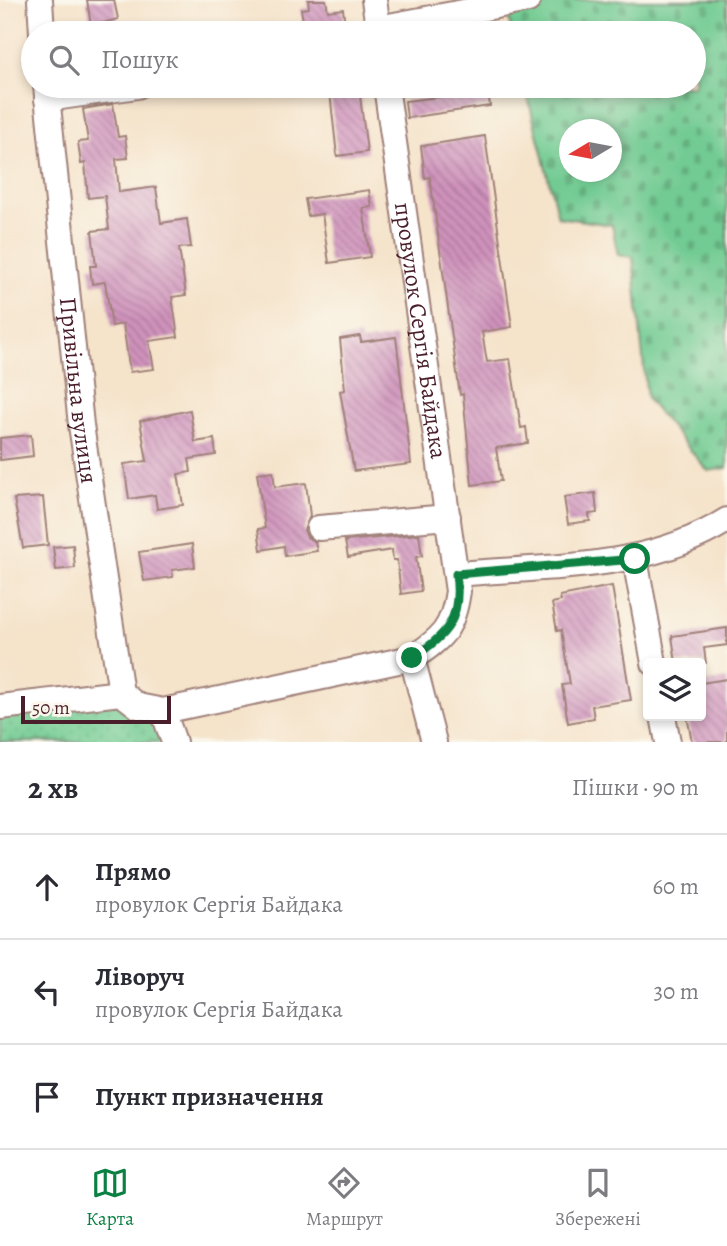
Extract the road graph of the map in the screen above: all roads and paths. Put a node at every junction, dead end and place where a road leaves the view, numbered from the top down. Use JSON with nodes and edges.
{"nodes":[{"id":1,"x":40,"y":0,"type":"edge"},
{"id":2,"x":374,"y":0,"type":"edge"},
{"id":3,"x":528,"y":0,"type":"edge"},
{"id":4,"x":41,"y":21,"type":"edge"},
{"id":5,"x":377,"y":21,"type":"edge"},
{"id":6,"x":426,"y":21,"type":"edge"},
{"id":7,"x":47,"y":98,"type":"edge"},
{"id":8,"x":388,"y":98,"type":"edge"},
{"id":9,"x":448,"y":517,"type":"junction"},
{"id":10,"x":727,"y":520,"type":"edge"},
{"id":11,"x":319,"y":528,"type":"dead end"},
{"id":12,"x":635,"y":559,"type":"junction"},
{"id":13,"x":456,"y":574,"type":"junction"},
{"id":14,"x":412,"y":658,"type":"junction"},
{"id":15,"x":653,"y":658,"type":"edge"},
{"id":16,"x":121,"y":693,"type":"junction"},
{"id":17,"x":0,"y":707,"type":"edge"},
{"id":18,"x":163,"y":712,"type":"junction"},
{"id":19,"x":664,"y":721,"type":"edge"},
{"id":20,"x":174,"y":742,"type":"edge"},
{"id":21,"x":434,"y":742,"type":"edge"},
{"id":22,"x":668,"y":742,"type":"edge"}],
"edges":[{"from":1,"to":4,"type":"street"},
{"from":2,"to":5,"type":"street"},
{"from":3,"to":6,"type":"street"},
{"from":7,"to":16,"type":"street","name":"Привільна вулиця"},
{"from":8,"to":9,"type":"street","name":"провулок Сергія Байдака"},
{"from":9,"to":11,"type":"street"},
{"from":9,"to":13,"type":"street","name":"провулок Сергія Байдака"},
{"from":10,"to":12,"type":"street"},
{"from":12,"to":13,"type":"street"},
{"from":12,"to":15,"type":"street"},
{"from":13,"to":14,"type":"street","name":"провулок Сергія Байдака"},
{"from":14,"to":18,"type":"street"},
{"from":14,"to":21,"type":"street"},
{"from":16,"to":17,"type":"street"},
{"from":16,"to":18,"type":"street"},
{"from":18,"to":20,"type":"street"},
{"from":19,"to":22,"type":"street"}]}
